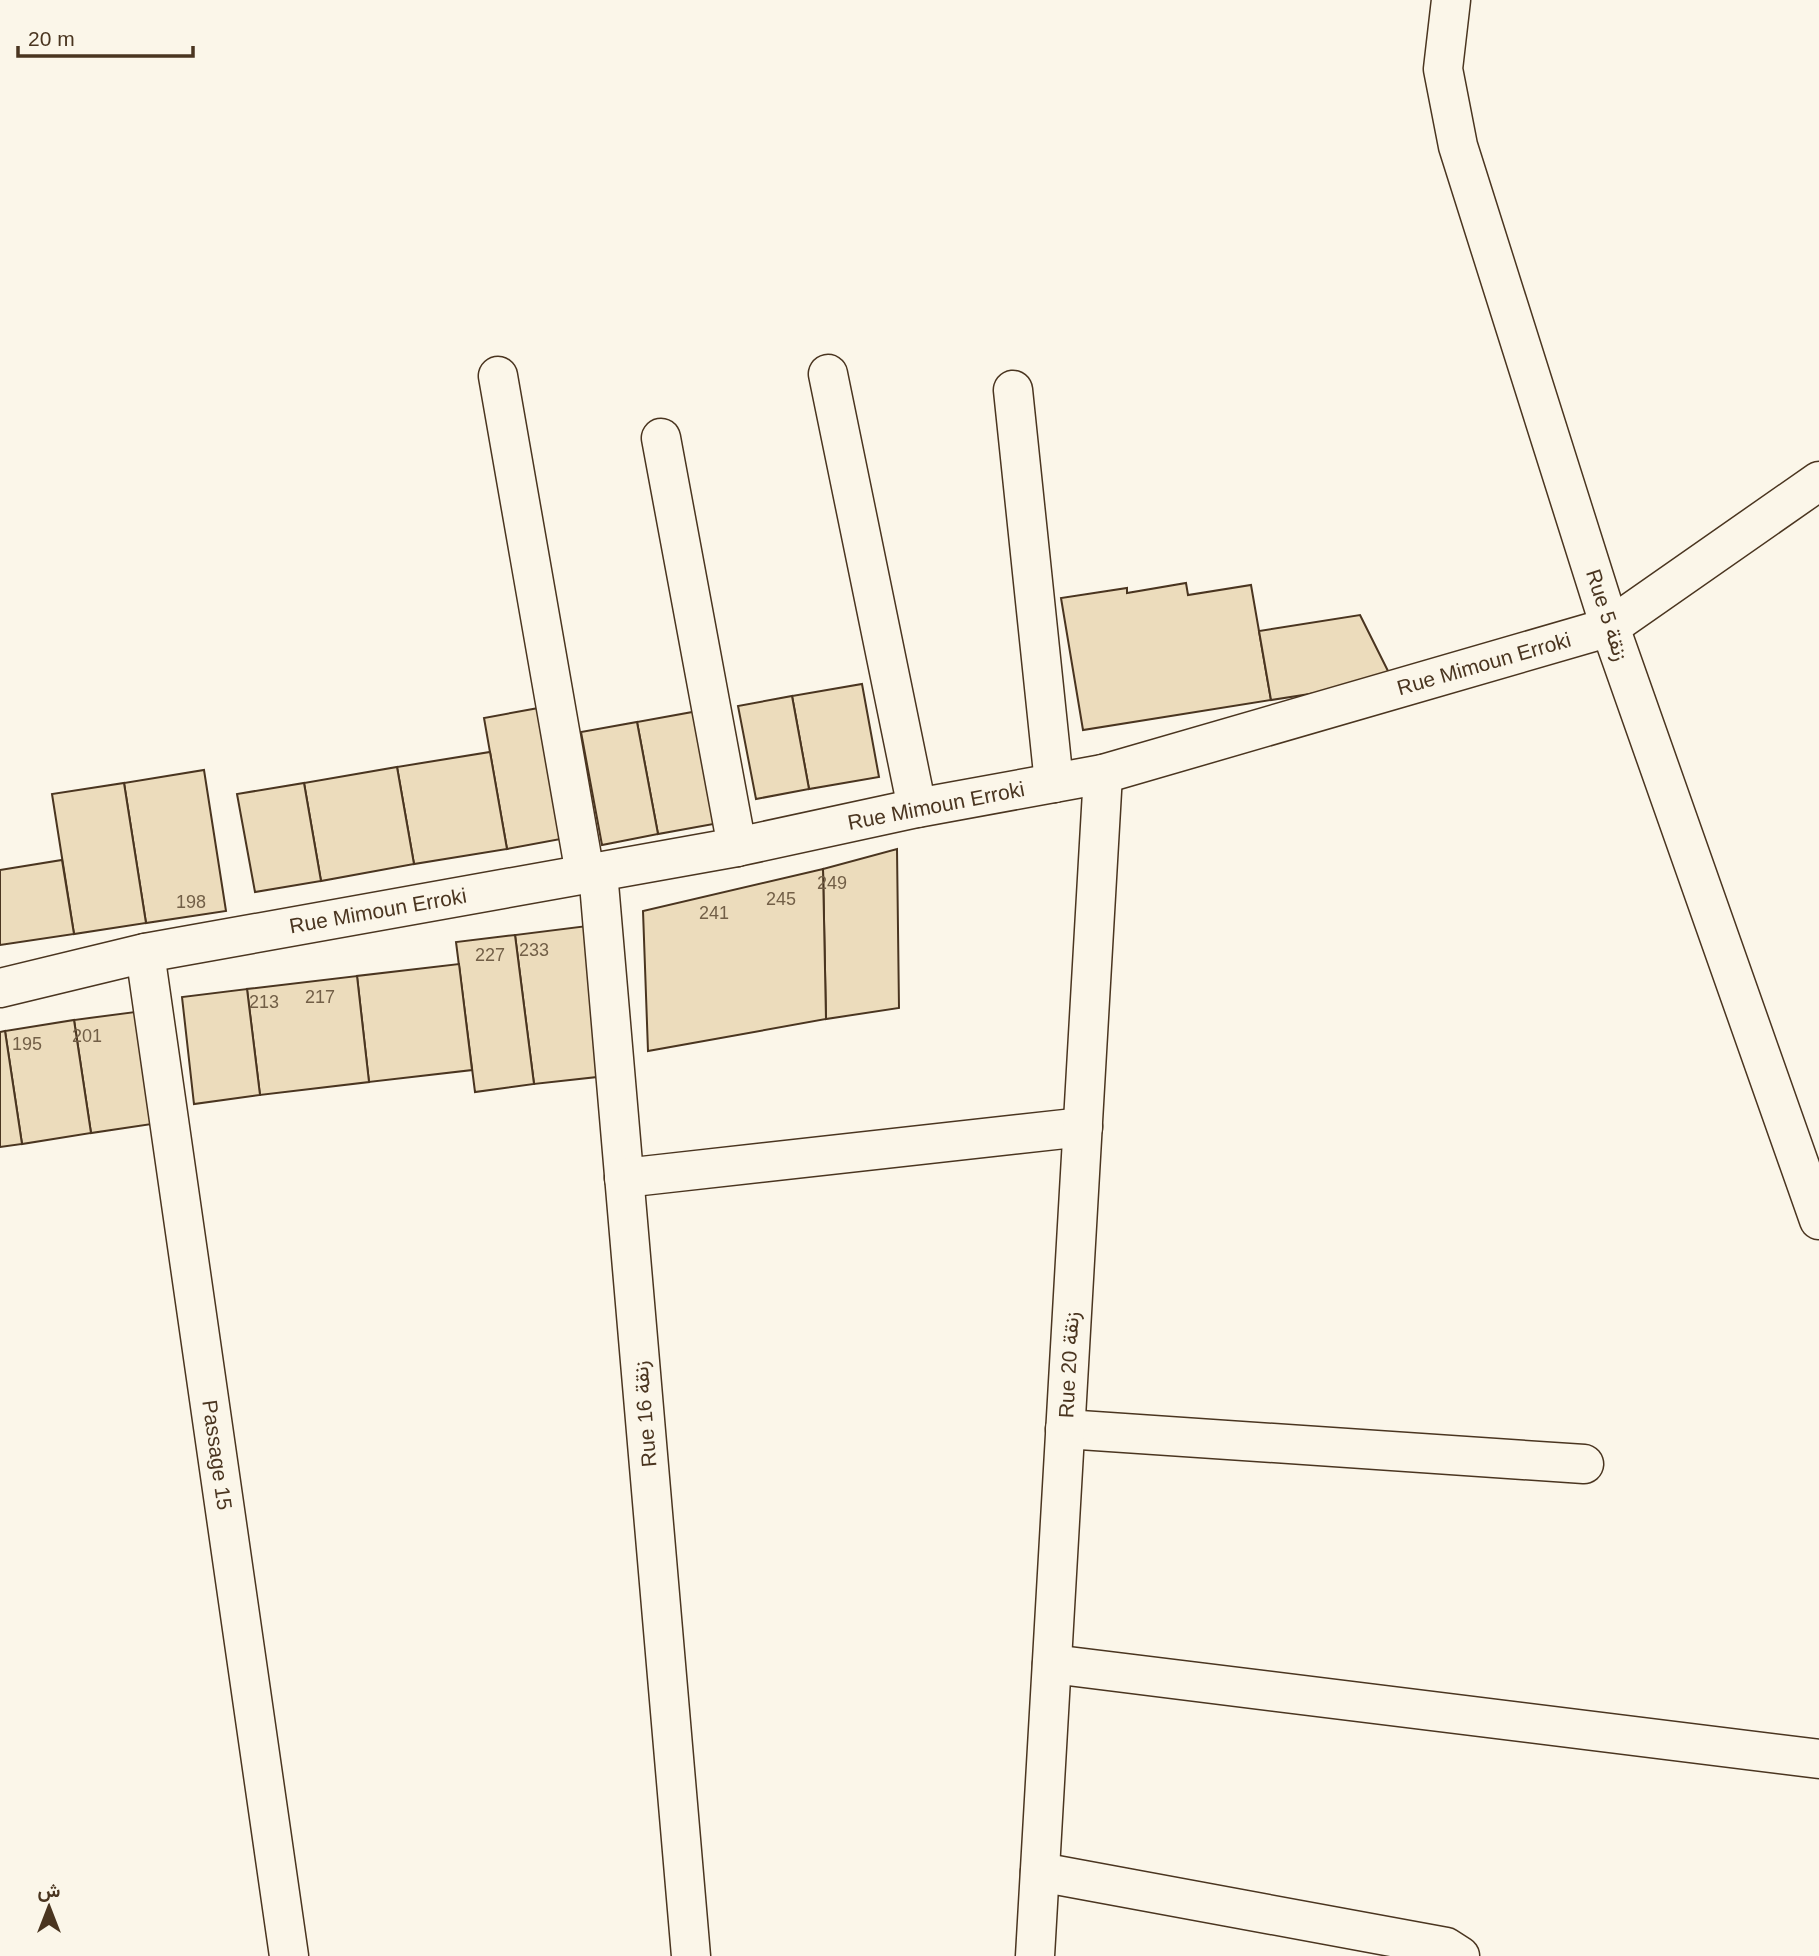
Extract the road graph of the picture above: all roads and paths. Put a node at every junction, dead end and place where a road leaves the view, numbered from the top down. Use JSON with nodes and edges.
{"nodes":[{"id":1,"x":1451,"y":0,"type":"edge"},
{"id":2,"x":828,"y":374,"type":"dead end"},
{"id":3,"x":498,"y":376,"type":"dead end"},
{"id":4,"x":1013,"y":390,"type":"dead end"},
{"id":5,"x":661,"y":438,"type":"dead end"},
{"id":6,"x":1819,"y":481,"type":"edge"},
{"id":7,"x":1610,"y":628,"type":"junction"},
{"id":8,"x":1103,"y":774,"type":"junction"},
{"id":9,"x":1054,"y":783,"type":"junction"},
{"id":10,"x":917,"y":808,"type":"junction"},
{"id":11,"x":737,"y":847,"type":"junction"},
{"id":12,"x":592,"y":873,"type":"junction"},
{"id":13,"x":145,"y":953,"type":"junction"},
{"id":14,"x":0,"y":988,"type":"edge"},
{"id":15,"x":1083,"y":1127,"type":"junction"},
{"id":16,"x":624,"y":1178,"type":"junction"},
{"id":17,"x":1819,"y":1220,"type":"edge"},
{"id":18,"x":1065,"y":1429,"type":"junction"},
{"id":19,"x":1584,"y":1464,"type":"dead end"},
{"id":20,"x":1052,"y":1664,"type":"junction"},
{"id":21,"x":1819,"y":1759,"type":"edge"},
{"id":22,"x":1040,"y":1872,"type":"junction"},
{"id":23,"x":289,"y":1956,"type":"edge"},
{"id":24,"x":691,"y":1956,"type":"edge"},
{"id":25,"x":1035,"y":1956,"type":"edge"},
{"id":26,"x":1460,"y":1956,"type":"edge"}],
"edges":[{"from":1,"to":7,"type":"street","name":"Rue 5 زنقة"},
{"from":2,"to":10,"type":"street"},
{"from":3,"to":12,"type":"street","name":"Rue 16 زنقة"},
{"from":4,"to":9,"type":"street"},
{"from":5,"to":11,"type":"street"},
{"from":6,"to":7,"type":"street","name":"Rue Mimoun Erroki"},
{"from":7,"to":8,"type":"street","name":"Rue Mimoun Erroki"},
{"from":7,"to":17,"type":"street","name":"Rue 5 زنقة"},
{"from":8,"to":9,"type":"street","name":"Rue Mimoun Erroki"},
{"from":8,"to":15,"type":"street","name":"Rue 20 زنقة"},
{"from":9,"to":10,"type":"street","name":"Rue Mimoun Erroki"},
{"from":10,"to":11,"type":"street","name":"Rue Mimoun Erroki"},
{"from":11,"to":12,"type":"street","name":"Rue Mimoun Erroki"},
{"from":12,"to":13,"type":"street","name":"Rue Mimoun Erroki"},
{"from":12,"to":16,"type":"street","name":"Rue 16 زنقة"},
{"from":13,"to":14,"type":"street","name":"Rue Mimoun Erroki"},
{"from":13,"to":23,"type":"street","name":"Passage 15"},
{"from":15,"to":16,"type":"street"},
{"from":15,"to":18,"type":"street","name":"Rue 20 زنقة"},
{"from":16,"to":24,"type":"street","name":"Rue 16 زنقة"},
{"from":18,"to":19,"type":"street"},
{"from":18,"to":20,"type":"street","name":"Rue 20 زنقة"},
{"from":20,"to":21,"type":"street"},
{"from":20,"to":22,"type":"street","name":"Rue 20 زنقة"},
{"from":22,"to":25,"type":"street","name":"Rue 20 زنقة"},
{"from":22,"to":26,"type":"street"}]}
